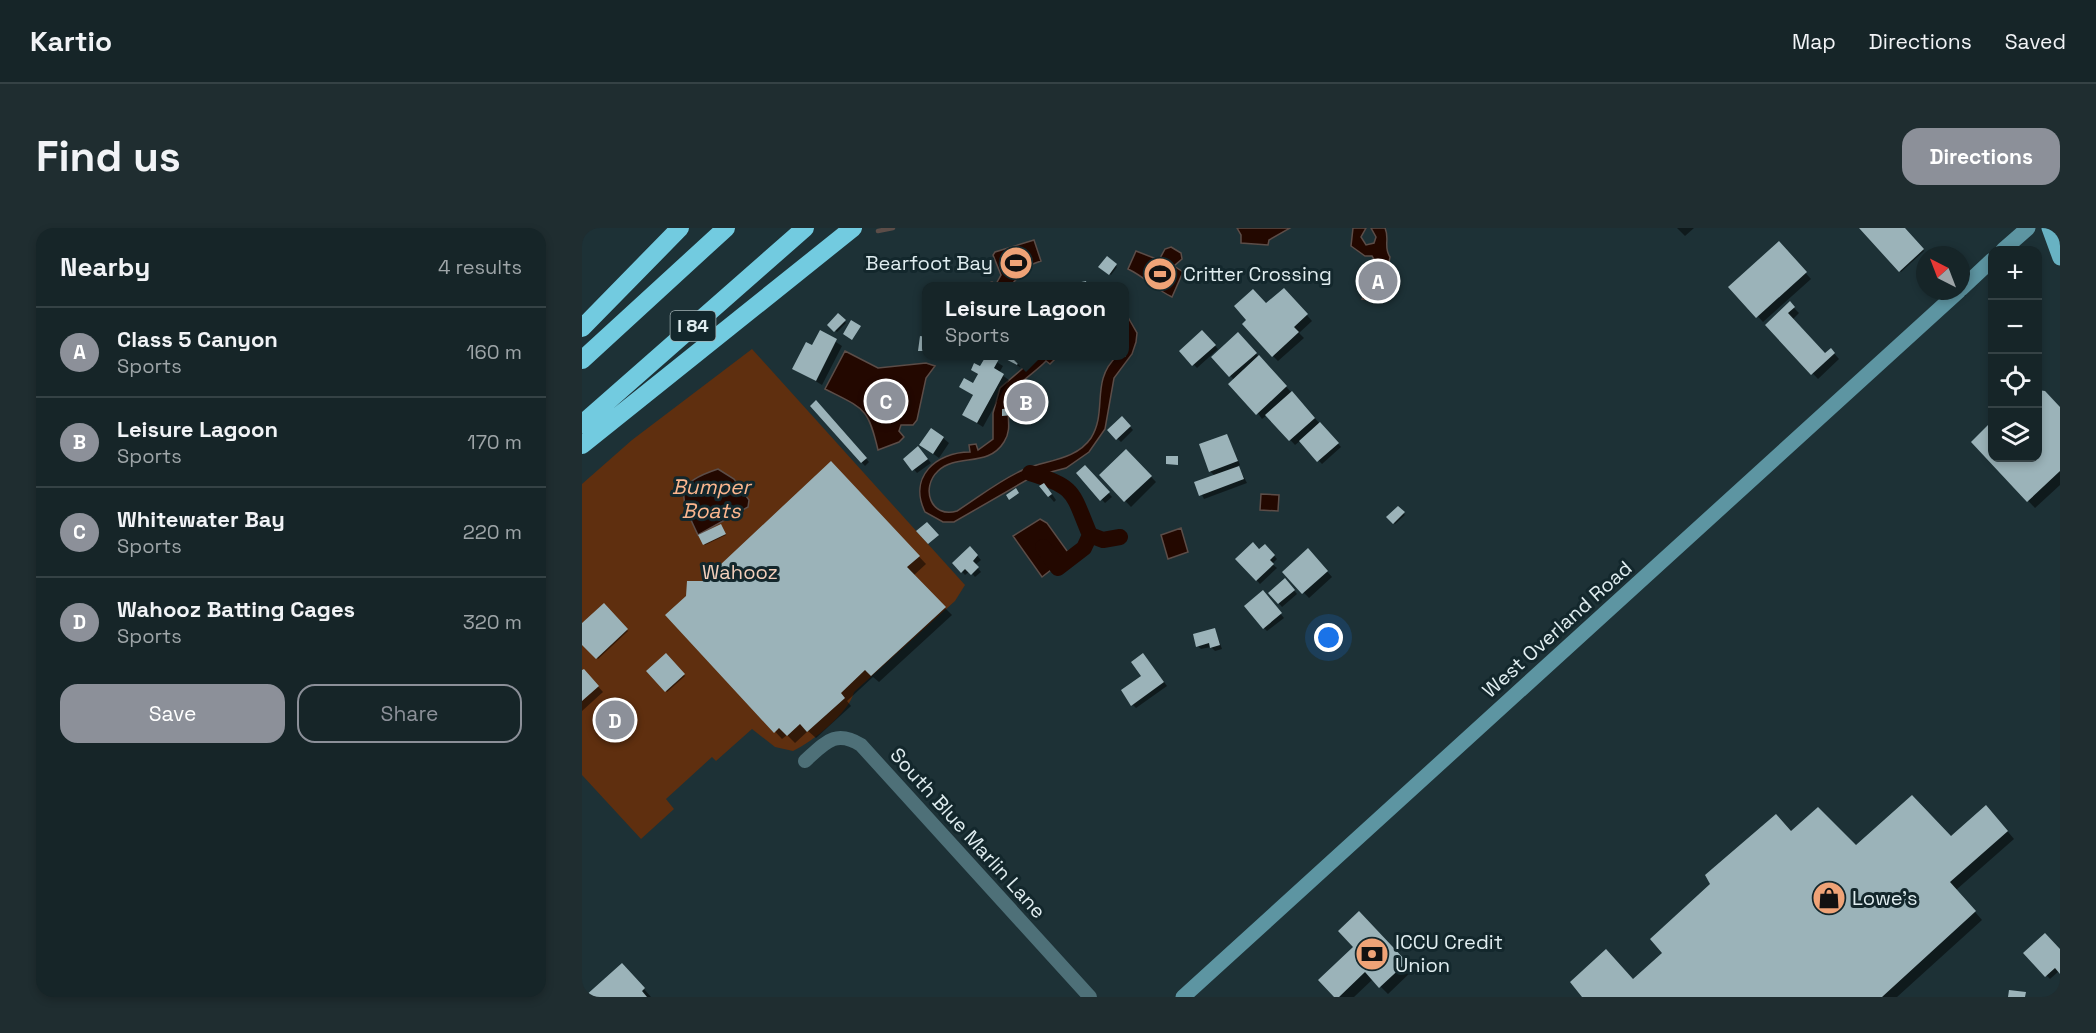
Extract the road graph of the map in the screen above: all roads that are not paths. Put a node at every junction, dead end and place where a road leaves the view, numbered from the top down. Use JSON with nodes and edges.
{"nodes":[{"id":1,"x":680,"y":228,"type":"edge"},
{"id":2,"x":726,"y":228,"type":"edge"},
{"id":3,"x":805,"y":228,"type":"edge"},
{"id":4,"x":853,"y":228,"type":"edge"},
{"id":5,"x":2028,"y":228,"type":"edge"},
{"id":6,"x":2049,"y":228,"type":"edge"},
{"id":7,"x":2008,"y":246,"type":"edge"},
{"id":8,"x":2060,"y":258,"type":"edge"},
{"id":9,"x":1988,"y":264,"type":"edge"},
{"id":10,"x":1970,"y":281,"type":"edge"},
{"id":11,"x":1949,"y":300,"type":"edge"},
{"id":12,"x":582,"y":328,"type":"edge"},
{"id":13,"x":582,"y":360,"type":"edge"},
{"id":14,"x":582,"y":424,"type":"edge"},
{"id":15,"x":582,"y":445,"type":"edge"},
{"id":16,"x":805,"y":761,"type":"dead end"},
{"id":17,"x":1090,"y":997,"type":"edge"},
{"id":18,"x":1183,"y":997,"type":"edge"}],
"edges":[{"from":1,"to":12,"type":"highway"},
{"from":2,"to":13,"type":"highway","number":"I 84"},
{"from":3,"to":14,"type":"highway","number":"I 84"},
{"from":4,"to":15,"type":"highway"},
{"from":5,"to":7,"type":"street"},
{"from":6,"to":8,"type":"main road"},
{"from":9,"to":10,"type":"street","name":"West Overland Road"},
{"from":11,"to":18,"type":"street","name":"West Overland Road"},
{"from":16,"to":17,"type":"street","name":"South Blue Marlin Lane"}]}
